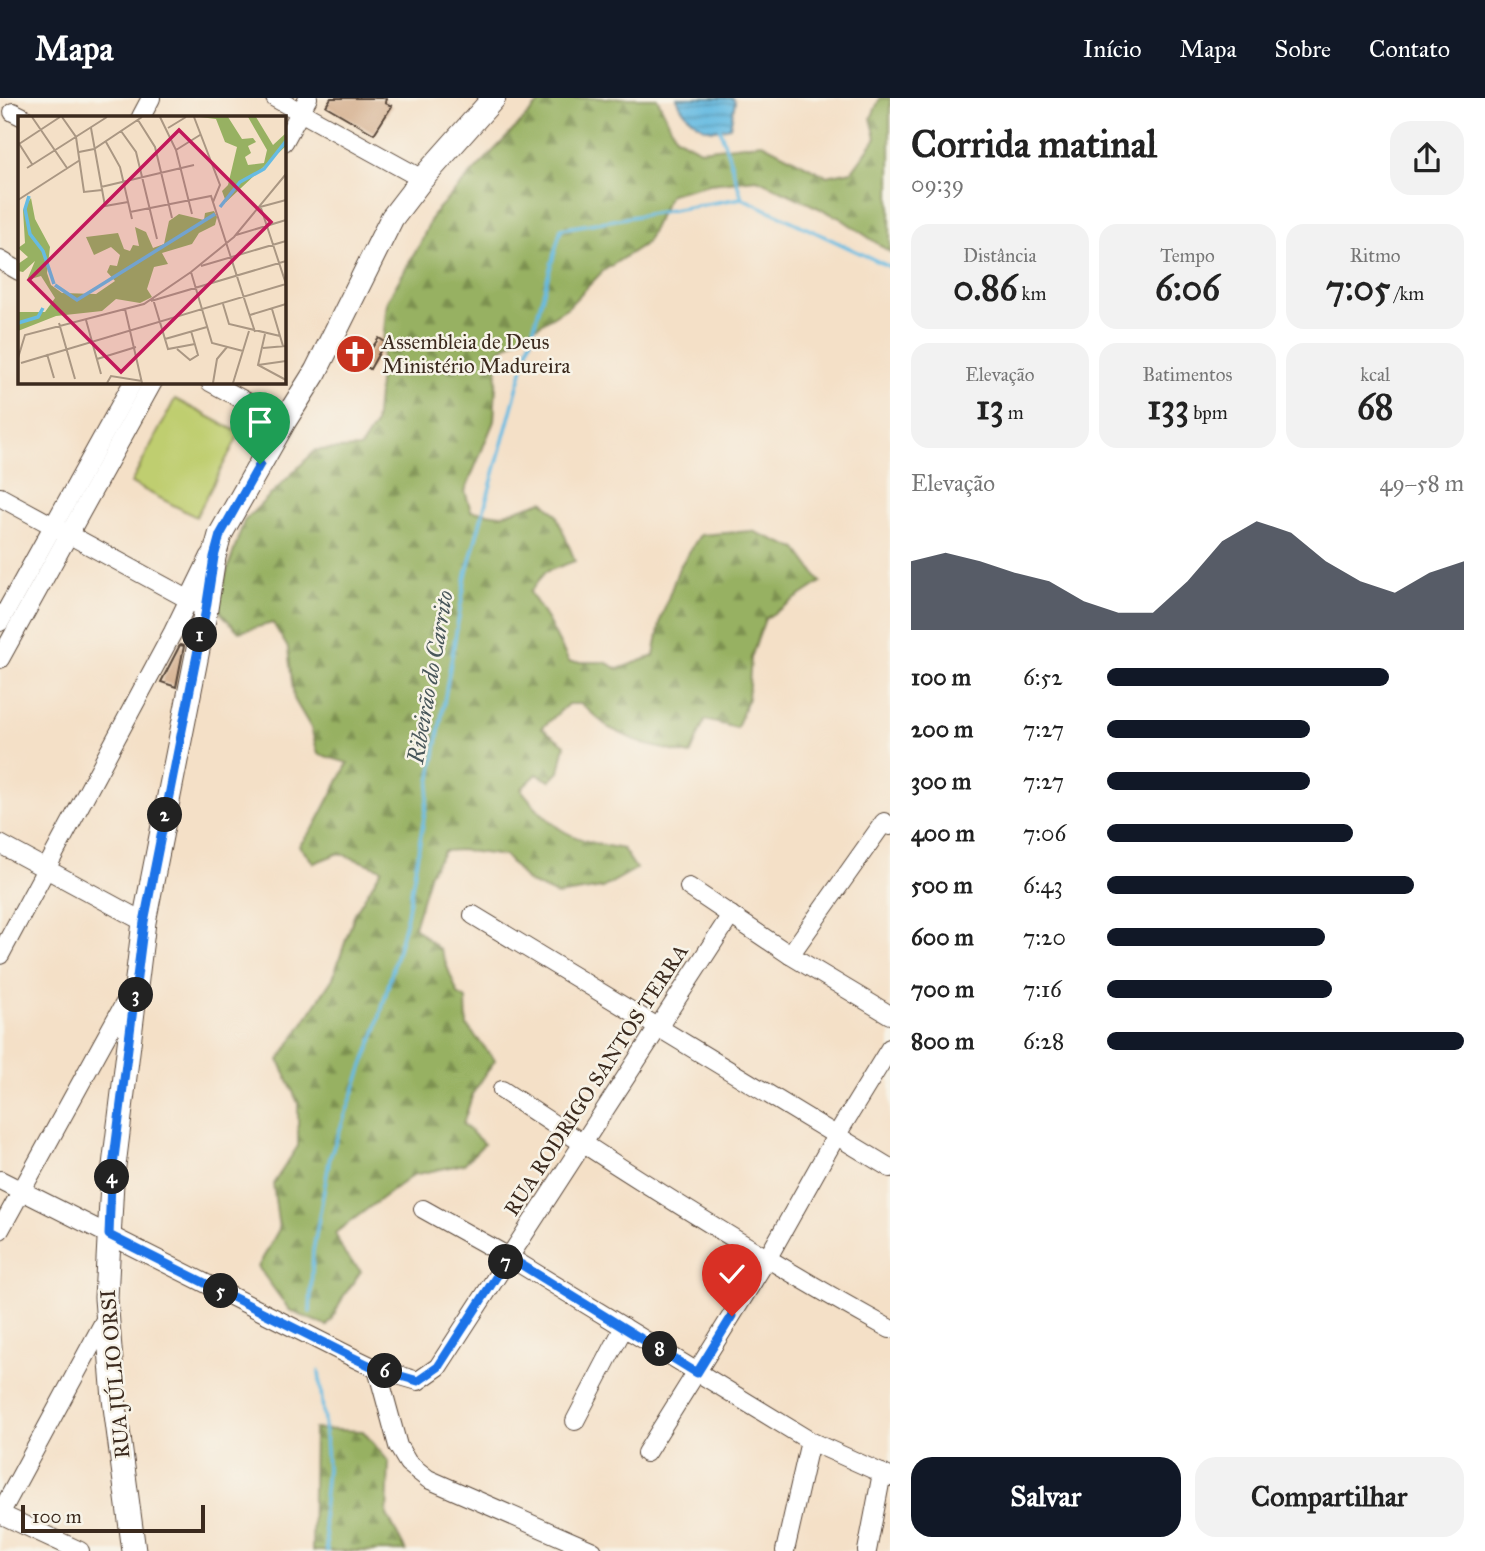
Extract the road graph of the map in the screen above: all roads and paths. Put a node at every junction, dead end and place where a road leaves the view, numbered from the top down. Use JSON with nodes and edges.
{"nodes":[{"id":1,"x":151,"y":98,"type":"edge"},
{"id":2,"x":494,"y":98,"type":"edge"},
{"id":3,"x":289,"y":105,"type":"edge"},
{"id":4,"x":142,"y":116,"type":"edge"},
{"id":5,"x":285,"y":135,"type":"edge"},
{"id":6,"x":422,"y":179,"type":"junction"},
{"id":7,"x":0,"y":260,"type":"edge"},
{"id":8,"x":18,"y":270,"type":"edge"},
{"id":9,"x":133,"y":383,"type":"edge"},
{"id":10,"x":152,"y":383,"type":"edge"},
{"id":11,"x":212,"y":383,"type":"edge"},
{"id":12,"x":284,"y":422,"type":"junction"},
{"id":13,"x":0,"y":497,"type":"edge"},
{"id":14,"x":60,"y":530,"type":"junction"},
{"id":15,"x":199,"y":611,"type":"junction"},
{"id":16,"x":0,"y":622,"type":"edge"},
{"id":17,"x":0,"y":659,"type":"edge"},
{"id":18,"x":887,"y":824,"type":"edge"},
{"id":19,"x":0,"y":844,"type":"edge"},
{"id":20,"x":46,"y":870,"type":"junction"},
{"id":21,"x":689,"y":887,"type":"dead end"},
{"id":22,"x":473,"y":915,"type":"dead end"},
{"id":23,"x":731,"y":915,"type":"junction"},
{"id":24,"x":144,"y":922,"type":"junction"},
{"id":25,"x":0,"y":955,"type":"edge"},
{"id":26,"x":790,"y":955,"type":"junction"},
{"id":27,"x":137,"y":981,"type":"junction"},
{"id":28,"x":890,"y":1015,"type":"edge"},
{"id":29,"x":657,"y":1026,"type":"junction"},
{"id":30,"x":890,"y":1048,"type":"edge"},
{"id":31,"x":502,"y":1090,"type":"dead end"},
{"id":32,"x":836,"y":1136,"type":"junction"},
{"id":33,"x":581,"y":1143,"type":"junction"},
{"id":34,"x":890,"y":1168,"type":"edge"},
{"id":35,"x":0,"y":1180,"type":"edge"},
{"id":36,"x":22,"y":1191,"type":"junction"},
{"id":37,"x":423,"y":1209,"type":"dead end"},
{"id":38,"x":0,"y":1230,"type":"edge"},
{"id":39,"x":109,"y":1235,"type":"junction"},
{"id":40,"x":509,"y":1257,"type":"junction"},
{"id":41,"x":767,"y":1259,"type":"junction"},
{"id":42,"x":107,"y":1316,"type":"junction"},
{"id":43,"x":624,"y":1327,"type":"junction"},
{"id":44,"x":890,"y":1329,"type":"edge"},
{"id":45,"x":377,"y":1369,"type":"junction"},
{"id":46,"x":697,"y":1373,"type":"junction"},
{"id":47,"x":575,"y":1421,"type":"dead end"},
{"id":48,"x":810,"y":1441,"type":"junction"},
{"id":49,"x":646,"y":1452,"type":"dead end"},
{"id":50,"x":886,"y":1475,"type":"edge"},
{"id":51,"x":0,"y":1514,"type":"edge"},
{"id":52,"x":80,"y":1551,"type":"edge"},
{"id":53,"x":134,"y":1551,"type":"edge"},
{"id":54,"x":593,"y":1551,"type":"edge"},
{"id":55,"x":785,"y":1551,"type":"edge"},
{"id":56,"x":867,"y":1551,"type":"edge"}],
"edges":[{"from":1,"to":4,"type":"street"},
{"from":2,"to":6,"type":"main road","name":"RUA JÚLIO ORSI"},
{"from":3,"to":5,"type":"street"},
{"from":3,"to":6,"type":"street"},
{"from":6,"to":12,"type":"main road","name":"RUA JÚLIO ORSI"},
{"from":7,"to":8,"type":"street"},
{"from":9,"to":14,"type":"street"},
{"from":10,"to":14,"type":"street"},
{"from":11,"to":12,"type":"street"},
{"from":12,"to":15,"type":"main road","name":"RUA JÚLIO ORSI"},
{"from":13,"to":14,"type":"street"},
{"from":14,"to":15,"type":"street"},
{"from":14,"to":16,"type":"street"},
{"from":14,"to":17,"type":"street"},
{"from":15,"to":20,"type":"street"},
{"from":15,"to":24,"type":"main road","name":"RUA JÚLIO ORSI"},
{"from":18,"to":26,"type":"street"},
{"from":19,"to":20,"type":"street"},
{"from":20,"to":24,"type":"street"},
{"from":20,"to":25,"type":"street"},
{"from":21,"to":23,"type":"street"},
{"from":22,"to":29,"type":"street"},
{"from":23,"to":26,"type":"street"},
{"from":23,"to":29,"type":"street","name":"RUA RODRIGO SANTOS TERRA"},
{"from":24,"to":27,"type":"main road","name":"RUA JÚLIO ORSI"},
{"from":26,"to":28,"type":"street"},
{"from":27,"to":36,"type":"street"},
{"from":27,"to":39,"type":"main road","name":"RUA JÚLIO ORSI"},
{"from":29,"to":32,"type":"street"},
{"from":29,"to":33,"type":"street","name":"RUA RODRIGO SANTOS TERRA"},
{"from":30,"to":32,"type":"street"},
{"from":31,"to":33,"type":"street"},
{"from":32,"to":34,"type":"street"},
{"from":32,"to":41,"type":"street"},
{"from":33,"to":40,"type":"street","name":"RUA RODRIGO SANTOS TERRA"},
{"from":33,"to":41,"type":"street"},
{"from":35,"to":36,"type":"street","name":"RUA RODRIGO SANTOS TERRA"},
{"from":36,"to":38,"type":"street"},
{"from":36,"to":39,"type":"street","name":"RUA RODRIGO SANTOS TERRA"},
{"from":37,"to":40,"type":"street"},
{"from":39,"to":42,"type":"main road","name":"RUA JÚLIO ORSI"},
{"from":39,"to":45,"type":"street","name":"RUA RODRIGO SANTOS TERRA"},
{"from":40,"to":43,"type":"street"},
{"from":40,"to":45,"type":"street","name":"RUA RODRIGO SANTOS TERRA"},
{"from":41,"to":44,"type":"street"},
{"from":41,"to":46,"type":"street"},
{"from":42,"to":51,"type":"street"},
{"from":42,"to":53,"type":"main road","name":"RUA JÚLIO ORSI"},
{"from":43,"to":46,"type":"street"},
{"from":43,"to":47,"type":"street"},
{"from":45,"to":54,"type":"street"},
{"from":46,"to":48,"type":"street"},
{"from":46,"to":49,"type":"street"},
{"from":48,"to":50,"type":"street"},
{"from":48,"to":55,"type":"street"},
{"from":50,"to":56,"type":"street"},
{"from":51,"to":52,"type":"street"}]}
